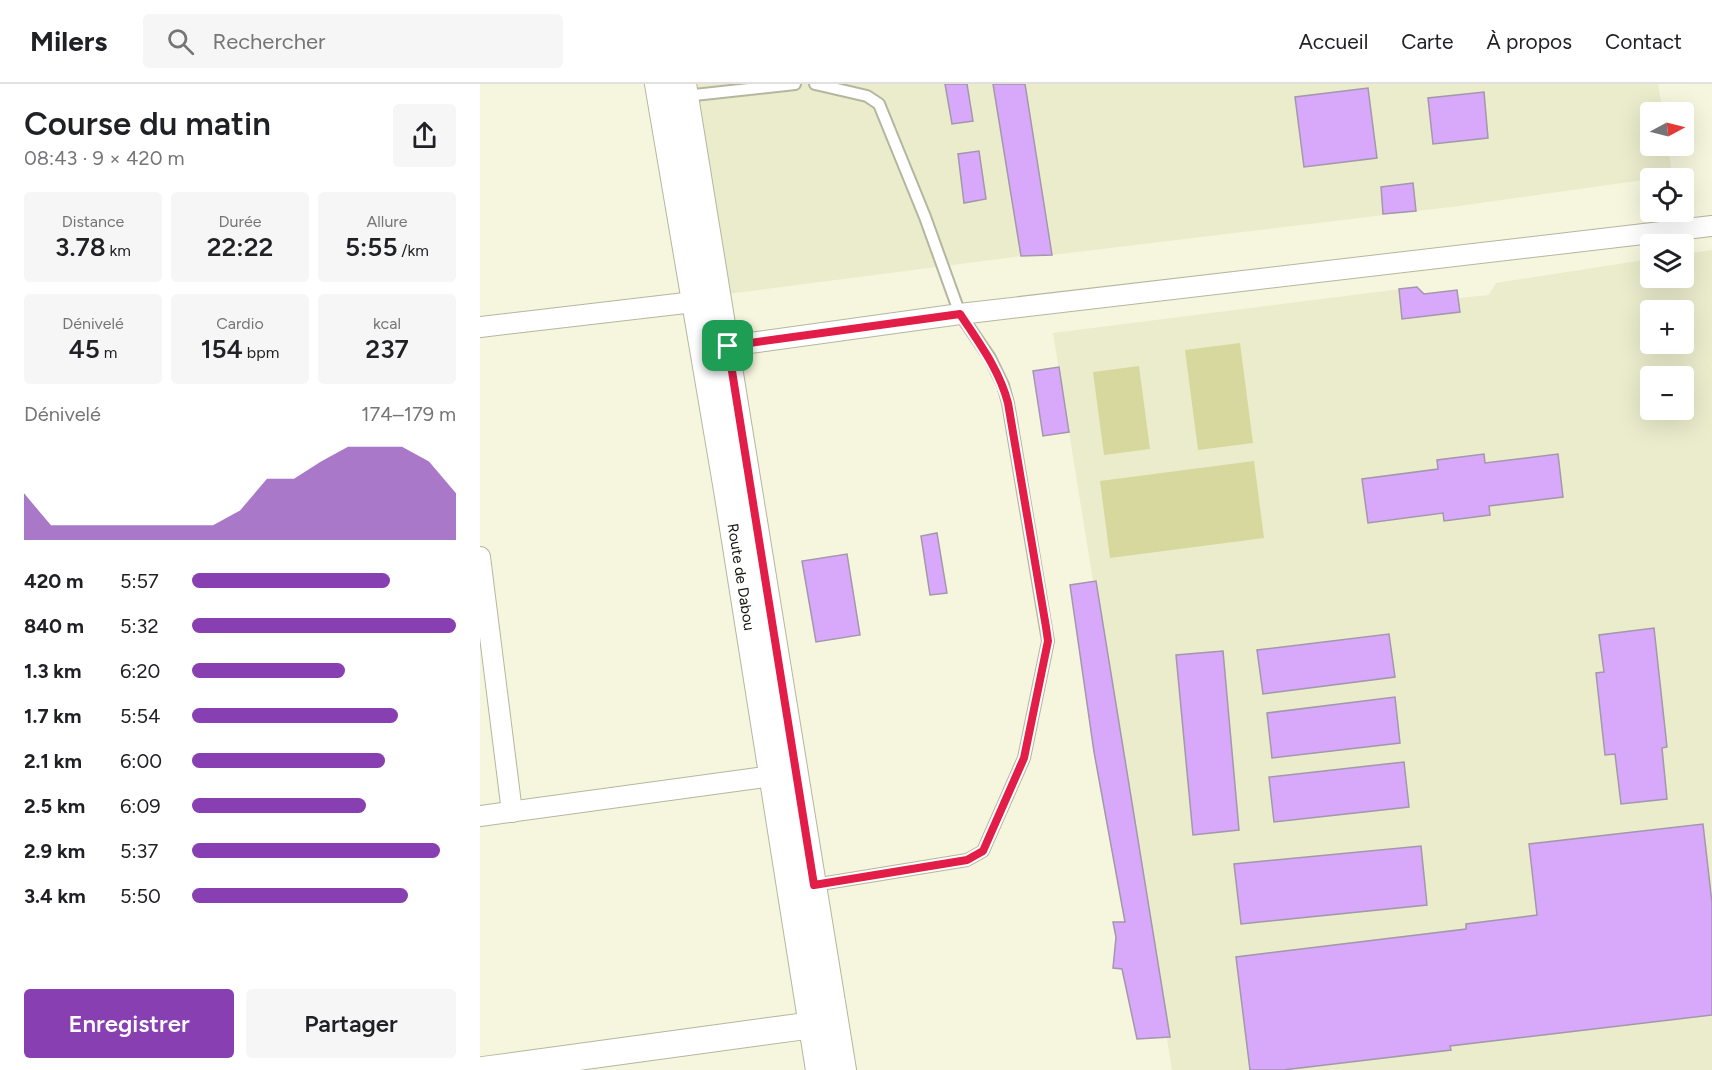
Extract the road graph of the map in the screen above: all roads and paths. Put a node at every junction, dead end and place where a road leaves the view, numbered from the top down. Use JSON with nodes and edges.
{"nodes":[{"id":1,"x":658,"y":84,"type":"edge"},
{"id":2,"x":795,"y":84,"type":"edge"},
{"id":3,"x":815,"y":84,"type":"edge"},
{"id":4,"x":684,"y":90,"type":"edge"},
{"id":5,"x":1712,"y":226,"type":"edge"},
{"id":6,"x":694,"y":303,"type":"junction"},
{"id":7,"x":960,"y":314,"type":"junction"},
{"id":8,"x":480,"y":327,"type":"edge"},
{"id":9,"x":728,"y":346,"type":"junction"},
{"id":10,"x":480,"y":563,"type":"edge"},
{"id":11,"x":772,"y":776,"type":"junction"},
{"id":12,"x":512,"y":812,"type":"junction"},
{"id":13,"x":480,"y":816,"type":"edge"},
{"id":14,"x":814,"y":885,"type":"junction"},
{"id":15,"x":824,"y":1023,"type":"junction"},
{"id":16,"x":581,"y":1063,"type":"edge"},
{"id":17,"x":483,"y":1070,"type":"edge"},
{"id":18,"x":819,"y":1070,"type":"edge"},
{"id":19,"x":843,"y":1070,"type":"edge"}],
"edges":[{"from":1,"to":6,"type":"street","name":"Route de Dabou"},
{"from":2,"to":4,"type":"lane"},
{"from":3,"to":7,"type":"lane"},
{"from":4,"to":9,"type":"street","name":"Route de Dabou"},
{"from":5,"to":7,"type":"street"},
{"from":6,"to":8,"type":"street"},
{"from":6,"to":11,"type":"street","name":"Route de Dabou"},
{"from":7,"to":9,"type":"street"},
{"from":7,"to":14,"type":"lane"},
{"from":9,"to":14,"type":"street","name":"Route de Dabou"},
{"from":10,"to":12,"type":"street"},
{"from":11,"to":12,"type":"street"},
{"from":11,"to":15,"type":"street","name":"Route de Dabou"},
{"from":12,"to":13,"type":"street"},
{"from":14,"to":15,"type":"street","name":"Route de Dabou"},
{"from":15,"to":16,"type":"street"},
{"from":15,"to":18,"type":"street","name":"Route de Dabou"},
{"from":15,"to":19,"type":"street","name":"Route de Dabou"},
{"from":16,"to":17,"type":"street"}]}
